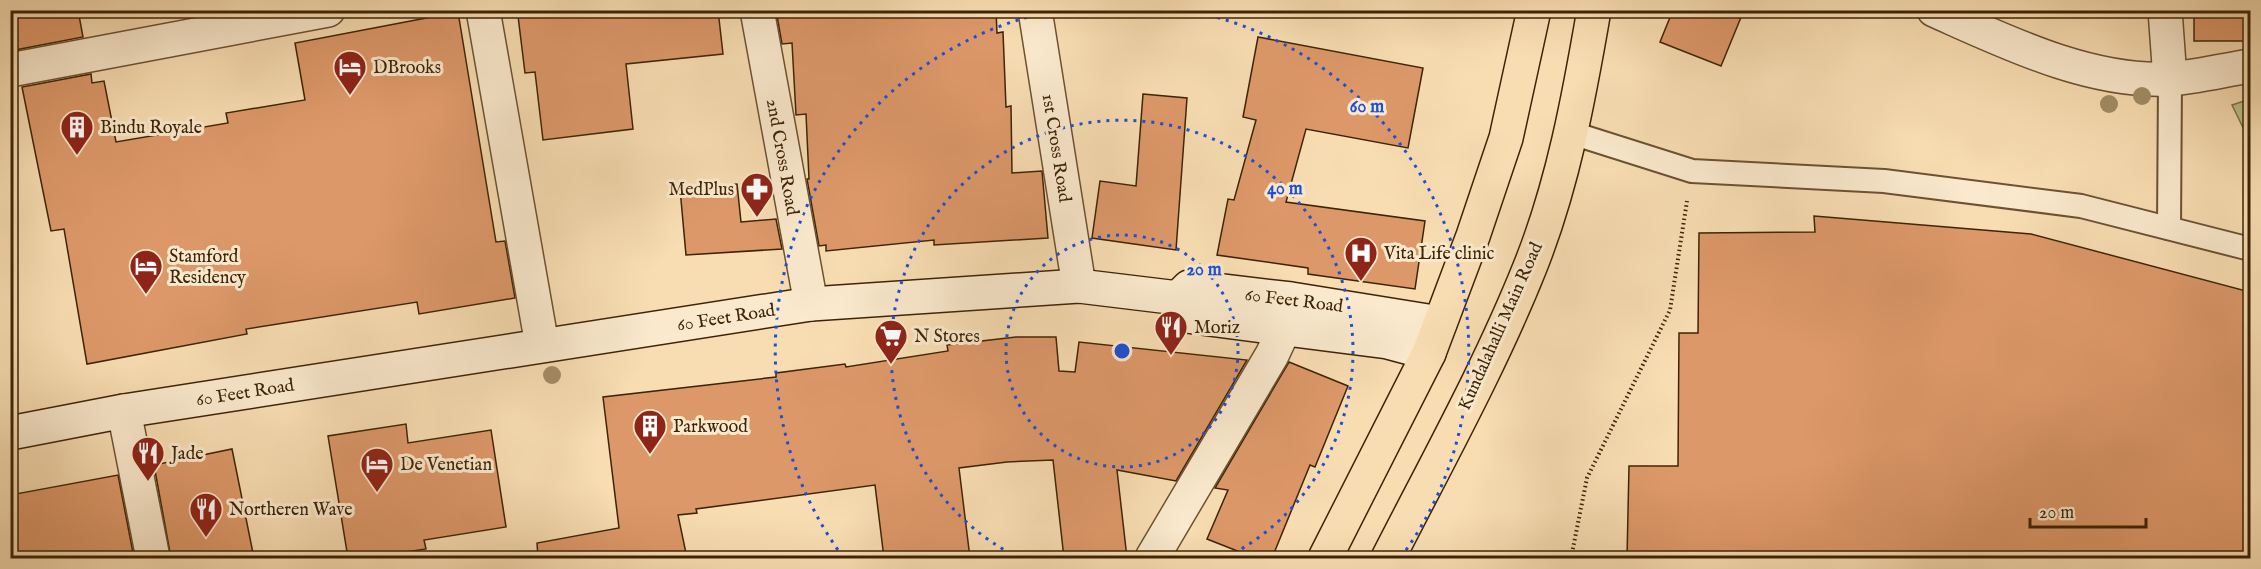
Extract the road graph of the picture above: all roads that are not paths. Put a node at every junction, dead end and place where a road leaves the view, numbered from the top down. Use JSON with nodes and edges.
{"nodes":[{"id":1,"x":328,"y":10,"type":"edge"},
{"id":2,"x":483,"y":10,"type":"edge"},
{"id":3,"x":757,"y":10,"type":"edge"},
{"id":4,"x":1035,"y":10,"type":"edge"},
{"id":5,"x":1534,"y":10,"type":"edge"},
{"id":6,"x":1594,"y":10,"type":"edge"},
{"id":7,"x":2166,"y":10,"type":"edge"},
{"id":8,"x":1938,"y":11,"type":"edge"},
{"id":9,"x":2250,"y":66,"type":"edge"},
{"id":10,"x":10,"y":70,"type":"edge"},
{"id":11,"x":2170,"y":79,"type":"junction"},
{"id":12,"x":1572,"y":133,"type":"junction"},
{"id":13,"x":2169,"y":228,"type":"junction"},
{"id":14,"x":2250,"y":249,"type":"edge"},
{"id":15,"x":1078,"y":286,"type":"junction"},
{"id":16,"x":811,"y":304,"type":"junction"},
{"id":17,"x":1288,"y":313,"type":"junction"},
{"id":18,"x":1440,"y":323,"type":"junction"},
{"id":19,"x":542,"y":345,"type":"junction"},
{"id":20,"x":1429,"y":353,"type":"junction"},
{"id":21,"x":124,"y":411,"type":"junction"},
{"id":22,"x":10,"y":433,"type":"edge"},
{"id":23,"x":153,"y":558,"type":"edge"},
{"id":24,"x":1152,"y":558,"type":"edge"},
{"id":25,"x":1325,"y":558,"type":"edge"},
{"id":26,"x":1388,"y":558,"type":"edge"}],
"edges":[{"from":1,"to":10,"type":"street"},
{"from":2,"to":19,"type":"street"},
{"from":3,"to":16,"type":"street","name":"2nd Cross Road"},
{"from":4,"to":15,"type":"street","name":"1st Cross Road"},
{"from":5,"to":18,"type":"main road"},
{"from":6,"to":12,"type":"main road","name":"Kundalahalli Main Road"},
{"from":7,"to":11,"type":"street"},
{"from":8,"to":11,"type":"street"},
{"from":9,"to":11,"type":"street"},
{"from":11,"to":13,"type":"lane"},
{"from":12,"to":13,"type":"lane"},
{"from":12,"to":26,"type":"main road","name":"Kundalahalli Main Road"},
{"from":13,"to":14,"type":"lane"},
{"from":15,"to":16,"type":"street","name":"60 Feet Road"},
{"from":15,"to":17,"type":"street","name":"60 Feet Road"},
{"from":16,"to":19,"type":"street","name":"60 Feet Road"},
{"from":17,"to":18,"type":"street","name":"60 Feet Road"},
{"from":17,"to":20,"type":"street"},
{"from":17,"to":24,"type":"street"},
{"from":18,"to":20,"type":"main road"},
{"from":19,"to":21,"type":"street","name":"60 Feet Road"},
{"from":20,"to":25,"type":"main road"},
{"from":21,"to":22,"type":"street","name":"60 Feet Road"},
{"from":21,"to":23,"type":"street"}]}
